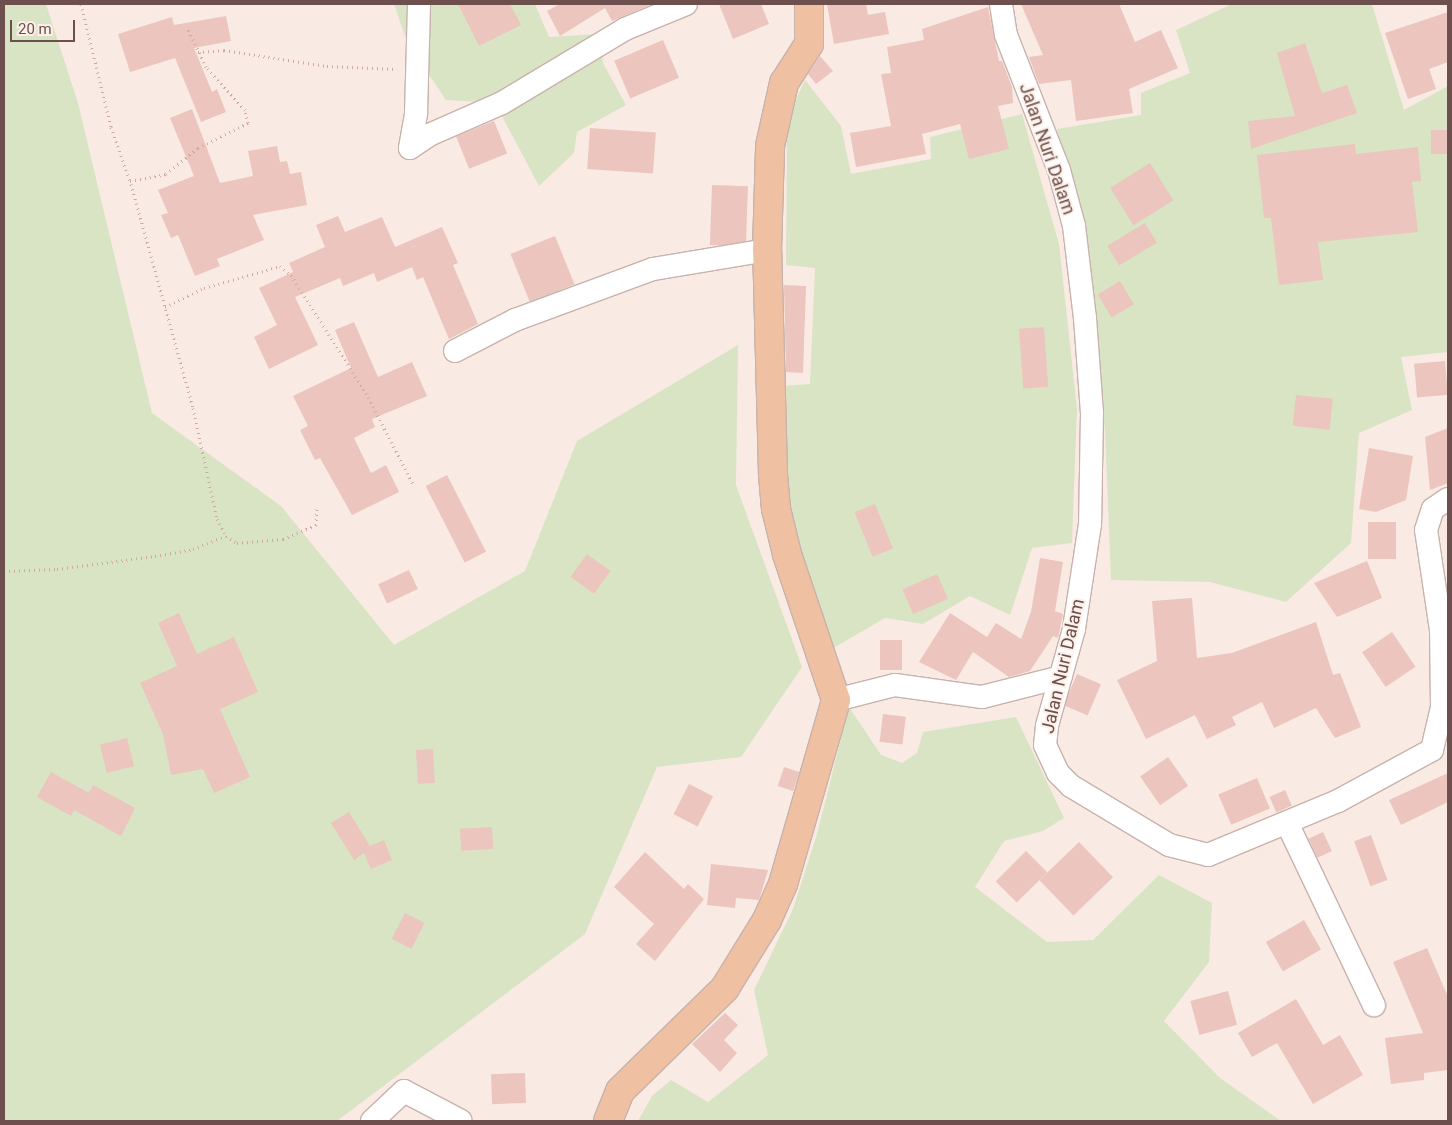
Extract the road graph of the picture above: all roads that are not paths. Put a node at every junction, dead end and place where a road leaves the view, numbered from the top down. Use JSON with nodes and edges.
{"nodes":[{"id":1,"x":419,"y":4,"type":"edge"},
{"id":2,"x":686,"y":4,"type":"edge"},
{"id":3,"x":809,"y":4,"type":"edge"},
{"id":4,"x":1001,"y":4,"type":"edge"},
{"id":5,"x":767,"y":250,"type":"junction"},
{"id":6,"x":454,"y":351,"type":"dead end"},
{"id":7,"x":1448,"y":499,"type":"edge"},
{"id":8,"x":1061,"y":677,"type":"junction"},
{"id":9,"x":836,"y":700,"type":"junction"},
{"id":10,"x":1287,"y":823,"type":"junction"},
{"id":11,"x":1374,"y":1005,"type":"dead end"},
{"id":12,"x":606,"y":1120,"type":"edge"},
{"id":13,"x":372,"y":1121,"type":"edge"},
{"id":14,"x":461,"y":1121,"type":"edge"}],
"edges":[{"from":1,"to":2,"type":"street"},
{"from":3,"to":5,"type":"main road"},
{"from":4,"to":8,"type":"street","name":"Jalan Nuri Dalam"},
{"from":5,"to":6,"type":"street"},
{"from":5,"to":9,"type":"main road"},
{"from":7,"to":10,"type":"street","name":"Jalan Nuri Dalam"},
{"from":8,"to":9,"type":"street"},
{"from":8,"to":10,"type":"street","name":"Jalan Nuri Dalam"},
{"from":9,"to":12,"type":"main road"},
{"from":10,"to":11,"type":"street"},
{"from":13,"to":14,"type":"street"}]}
